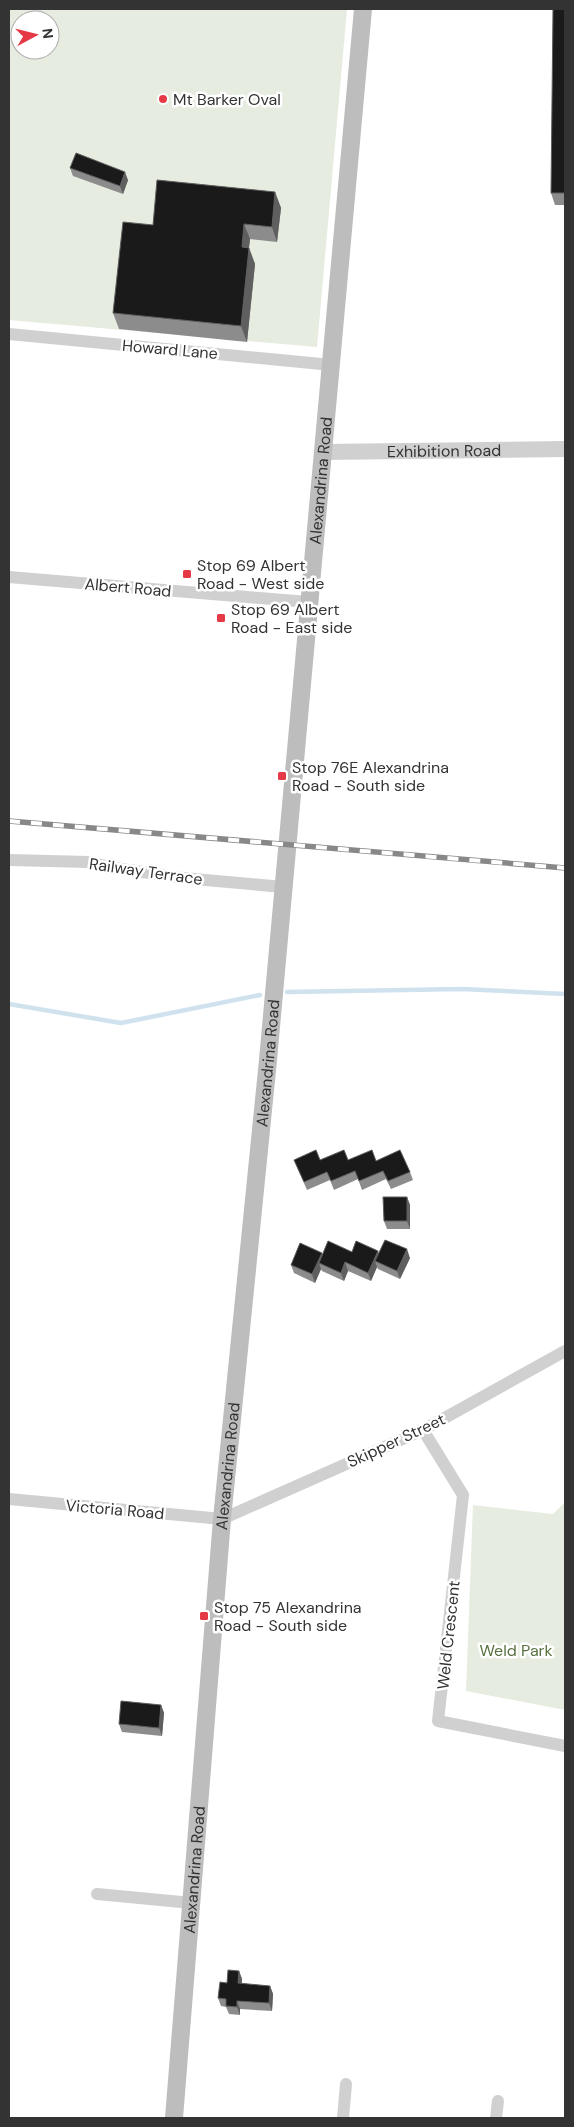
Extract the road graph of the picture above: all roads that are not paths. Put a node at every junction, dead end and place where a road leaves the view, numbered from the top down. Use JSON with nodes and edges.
{"nodes":[{"id":1,"x":363,"y":9,"type":"edge"},
{"id":2,"x":9,"y":334,"type":"edge"},
{"id":3,"x":332,"y":364,"type":"junction"},
{"id":4,"x":565,"y":449,"type":"edge"},
{"id":5,"x":323,"y":452,"type":"junction"},
{"id":6,"x":9,"y":577,"type":"edge"},
{"id":7,"x":308,"y":602,"type":"junction"},
{"id":8,"x":9,"y":860,"type":"edge"},
{"id":9,"x":283,"y":887,"type":"junction"},
{"id":10,"x":565,"y":1352,"type":"edge"},
{"id":11,"x":423,"y":1430,"type":"junction"},
{"id":12,"x":9,"y":1499,"type":"edge"},
{"id":13,"x":222,"y":1518,"type":"junction"},
{"id":14,"x":565,"y":1746,"type":"edge"},
{"id":15,"x":96,"y":1894,"type":"dead end"},
{"id":16,"x":192,"y":1903,"type":"junction"},
{"id":17,"x":346,"y":2084,"type":"dead end"},
{"id":18,"x":498,"y":2101,"type":"dead end"},
{"id":19,"x":174,"y":2118,"type":"edge"},
{"id":20,"x":343,"y":2118,"type":"edge"},
{"id":21,"x":496,"y":2118,"type":"edge"}],
"edges":[{"from":1,"to":3,"type":"main road","name":"Alexandrina Road"},
{"from":2,"to":3,"type":"street","name":"Howard Lane"},
{"from":3,"to":5,"type":"main road","name":"Alexandrina Road"},
{"from":4,"to":5,"type":"street","name":"Exhibition Road"},
{"from":5,"to":7,"type":"main road","name":"Alexandrina Road"},
{"from":6,"to":7,"type":"street","name":"Albert Road"},
{"from":7,"to":9,"type":"main road","name":"Alexandrina Road"},
{"from":8,"to":9,"type":"street","name":"Railway Terrace"},
{"from":9,"to":13,"type":"main road","name":"Alexandrina Road"},
{"from":10,"to":11,"type":"street","name":"Skipper Street"},
{"from":11,"to":13,"type":"street","name":"Skipper Street"},
{"from":11,"to":14,"type":"street","name":"Weld Crescent"},
{"from":12,"to":13,"type":"street","name":"Victoria Road"},
{"from":13,"to":16,"type":"main road","name":"Alexandrina Road"},
{"from":15,"to":16,"type":"street"},
{"from":16,"to":19,"type":"main road","name":"Alexandrina Road"},
{"from":17,"to":20,"type":"street"},
{"from":18,"to":21,"type":"street"}]}
